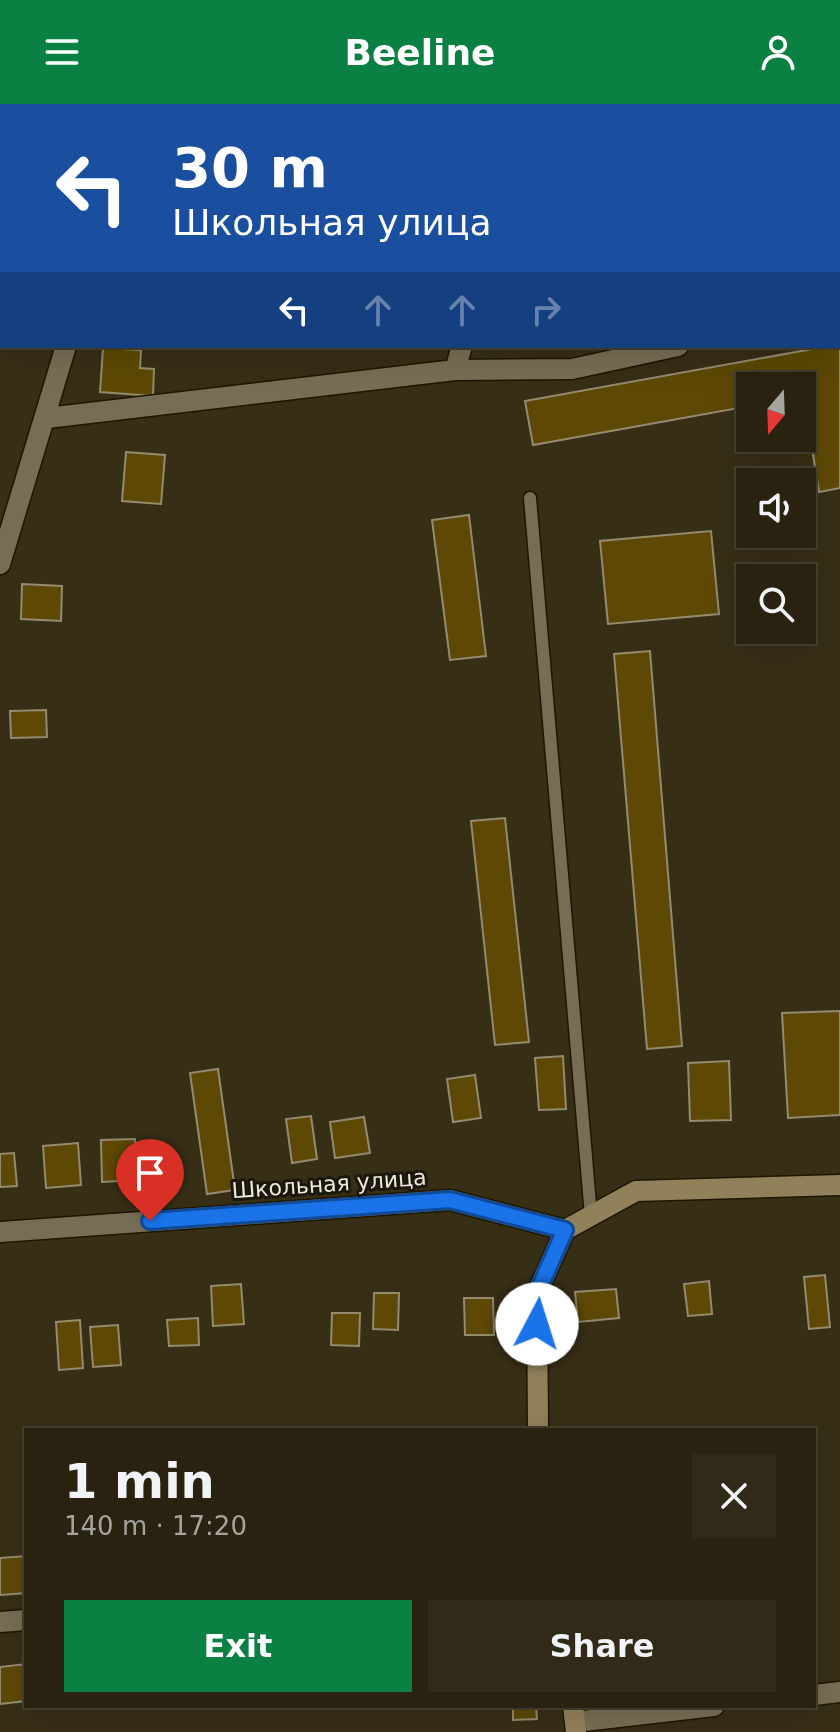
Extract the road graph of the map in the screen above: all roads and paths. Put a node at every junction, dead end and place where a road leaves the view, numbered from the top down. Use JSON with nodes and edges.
{"nodes":[{"id":1,"x":65,"y":348,"type":"edge"},
{"id":2,"x":461,"y":348,"type":"edge"},
{"id":3,"x":669,"y":348,"type":"edge"},
{"id":4,"x":455,"y":370,"type":"junction"},
{"id":5,"x":47,"y":418,"type":"junction"},
{"id":6,"x":530,"y":498,"type":"dead end"},
{"id":7,"x":0,"y":564,"type":"edge"},
{"id":8,"x":840,"y":1185,"type":"edge"},
{"id":9,"x":591,"y":1216,"type":"junction"},
{"id":10,"x":565,"y":1230,"type":"junction"},
{"id":11,"x":0,"y":1232,"type":"edge"},
{"id":12,"x":538,"y":1428,"type":"edge"},
{"id":13,"x":24,"y":1620,"type":"edge"},
{"id":14,"x":0,"y":1622,"type":"edge"},
{"id":15,"x":840,"y":1692,"type":"edge"},
{"id":16,"x":816,"y":1695,"type":"edge"},
{"id":17,"x":694,"y":1708,"type":"edge"},
{"id":18,"x":574,"y":1720,"type":"edge"}],
"edges":[{"from":1,"to":5,"type":"street"},
{"from":2,"to":4,"type":"street"},
{"from":3,"to":4,"type":"street"},
{"from":4,"to":5,"type":"street"},
{"from":5,"to":7,"type":"street"},
{"from":6,"to":9,"type":"lane"},
{"from":8,"to":9,"type":"street"},
{"from":9,"to":10,"type":"street"},
{"from":10,"to":11,"type":"street","name":"Школьная улица"},
{"from":10,"to":12,"type":"street"},
{"from":13,"to":14,"type":"street"},
{"from":15,"to":16,"type":"street"},
{"from":17,"to":18,"type":"street"}]}
